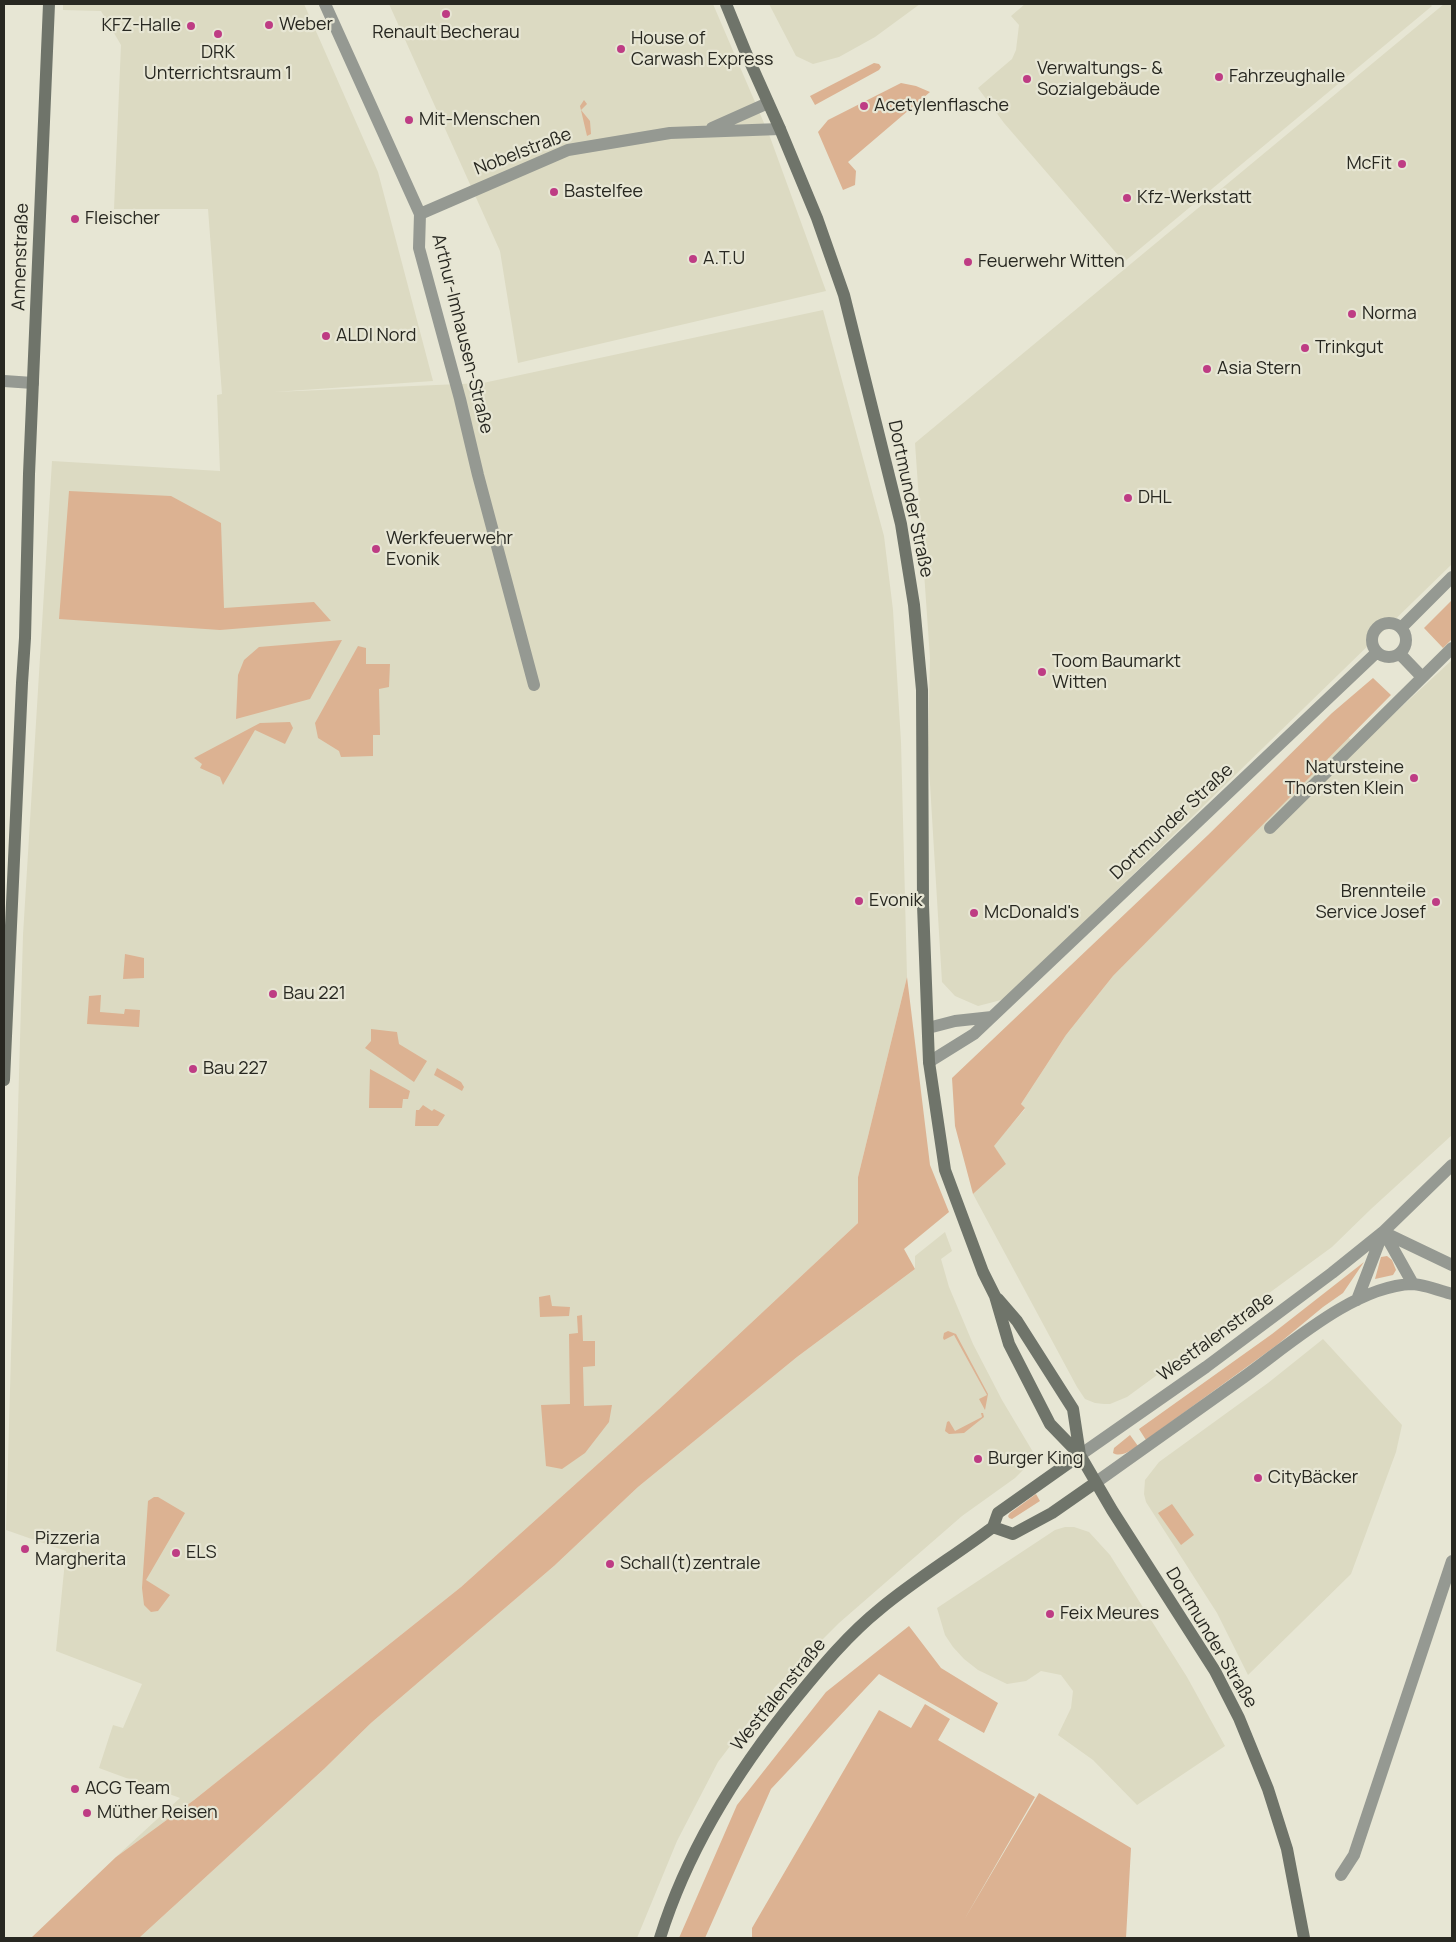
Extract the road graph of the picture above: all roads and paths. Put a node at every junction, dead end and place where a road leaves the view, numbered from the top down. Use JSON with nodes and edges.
{"nodes":[{"id":1,"x":49,"y":4,"type":"edge"},
{"id":2,"x":324,"y":4,"type":"edge"},
{"id":3,"x":726,"y":4,"type":"edge"},
{"id":4,"x":768,"y":103,"type":"junction"},
{"id":5,"x":780,"y":129,"type":"junction"},
{"id":6,"x":703,"y":132,"type":"junction"},
{"id":7,"x":420,"y":214,"type":"junction"},
{"id":8,"x":4,"y":381,"type":"edge"},
{"id":9,"x":33,"y":383,"type":"junction"},
{"id":10,"x":1452,"y":577,"type":"edge"},
{"id":11,"x":1402,"y":628,"type":"junction"},
{"id":12,"x":1452,"y":648,"type":"edge"},
{"id":13,"x":1376,"y":653,"type":"junction"},
{"id":14,"x":1400,"y":654,"type":"junction"},
{"id":15,"x":1422,"y":677,"type":"junction"},
{"id":16,"x":534,"y":685,"type":"dead end"},
{"id":17,"x":1270,"y":828,"type":"dead end"},
{"id":18,"x":8,"y":897,"type":"edge"},
{"id":19,"x":992,"y":1017,"type":"junction"},
{"id":20,"x":928,"y":1028,"type":"junction"},
{"id":21,"x":929,"y":1062,"type":"junction"},
{"id":22,"x":4,"y":1080,"type":"edge"},
{"id":23,"x":1452,"y":1165,"type":"edge"},
{"id":24,"x":1383,"y":1232,"type":"junction"},
{"id":25,"x":1452,"y":1265,"type":"edge"},
{"id":26,"x":1413,"y":1284,"type":"junction"},
{"id":27,"x":1452,"y":1294,"type":"edge"},
{"id":28,"x":995,"y":1296,"type":"junction"},
{"id":29,"x":1357,"y":1300,"type":"junction"},
{"id":30,"x":1080,"y":1455,"type":"junction"},
{"id":31,"x":1095,"y":1483,"type":"junction"},
{"id":32,"x":993,"y":1527,"type":"junction"},
{"id":33,"x":1452,"y":1560,"type":"edge"},
{"id":34,"x":1341,"y":1875,"type":"dead end"},
{"id":35,"x":660,"y":1938,"type":"edge"},
{"id":36,"x":1304,"y":1938,"type":"edge"}],
"edges":[{"from":1,"to":9,"type":"main road","name":"Annenstraße"},
{"from":2,"to":7,"type":"street","name":"Arthur-Imhausen-Straße"},
{"from":3,"to":4,"type":"main road","name":"Dortmunder Straße"},
{"from":4,"to":5,"type":"main road","name":"Dortmunder Straße"},
{"from":4,"to":6,"type":"street","name":"Nobelstraße"},
{"from":5,"to":6,"type":"street","name":"Nobelstraße"},
{"from":5,"to":20,"type":"main road","name":"Dortmunder Straße"},
{"from":6,"to":7,"type":"street","name":"Nobelstraße"},
{"from":7,"to":16,"type":"street","name":"Arthur-Imhausen-Straße"},
{"from":8,"to":9,"type":"street"},
{"from":9,"to":18,"type":"main road","name":"Annenstraße"},
{"from":10,"to":11,"type":"street"},
{"from":11,"to":13,"type":"street"},
{"from":11,"to":14,"type":"street"},
{"from":12,"to":15,"type":"street"},
{"from":13,"to":14,"type":"street"},
{"from":13,"to":19,"type":"street","name":"Dortmunder Straße"},
{"from":14,"to":15,"type":"street"},
{"from":15,"to":17,"type":"street"},
{"from":18,"to":22,"type":"main road","name":"Annenstraße"},
{"from":19,"to":20,"type":"street"},
{"from":19,"to":21,"type":"street","name":"Dortmunder Straße"},
{"from":20,"to":21,"type":"main road","name":"Dortmunder Straße"},
{"from":21,"to":28,"type":"main road","name":"Dortmunder Straße"},
{"from":23,"to":24,"type":"street","name":"Westfalenstraße"},
{"from":24,"to":25,"type":"street"},
{"from":24,"to":26,"type":"street"},
{"from":24,"to":29,"type":"street"},
{"from":24,"to":30,"type":"street","name":"Westfalenstraße"},
{"from":26,"to":27,"type":"street"},
{"from":26,"to":29,"type":"street"},
{"from":28,"to":30,"type":"main road","name":"Dortmunder Straße"},
{"from":28,"to":30,"type":"main road","name":"Dortmunder Straße"},
{"from":29,"to":31,"type":"street"},
{"from":30,"to":31,"type":"main road","name":"Dortmunder Straße"},
{"from":30,"to":32,"type":"main road","name":"Westfalenstraße"},
{"from":31,"to":32,"type":"main road"},
{"from":31,"to":36,"type":"main road","name":"Dortmunder Straße"},
{"from":32,"to":35,"type":"main road","name":"Westfalenstraße"},
{"from":33,"to":34,"type":"street"}]}
